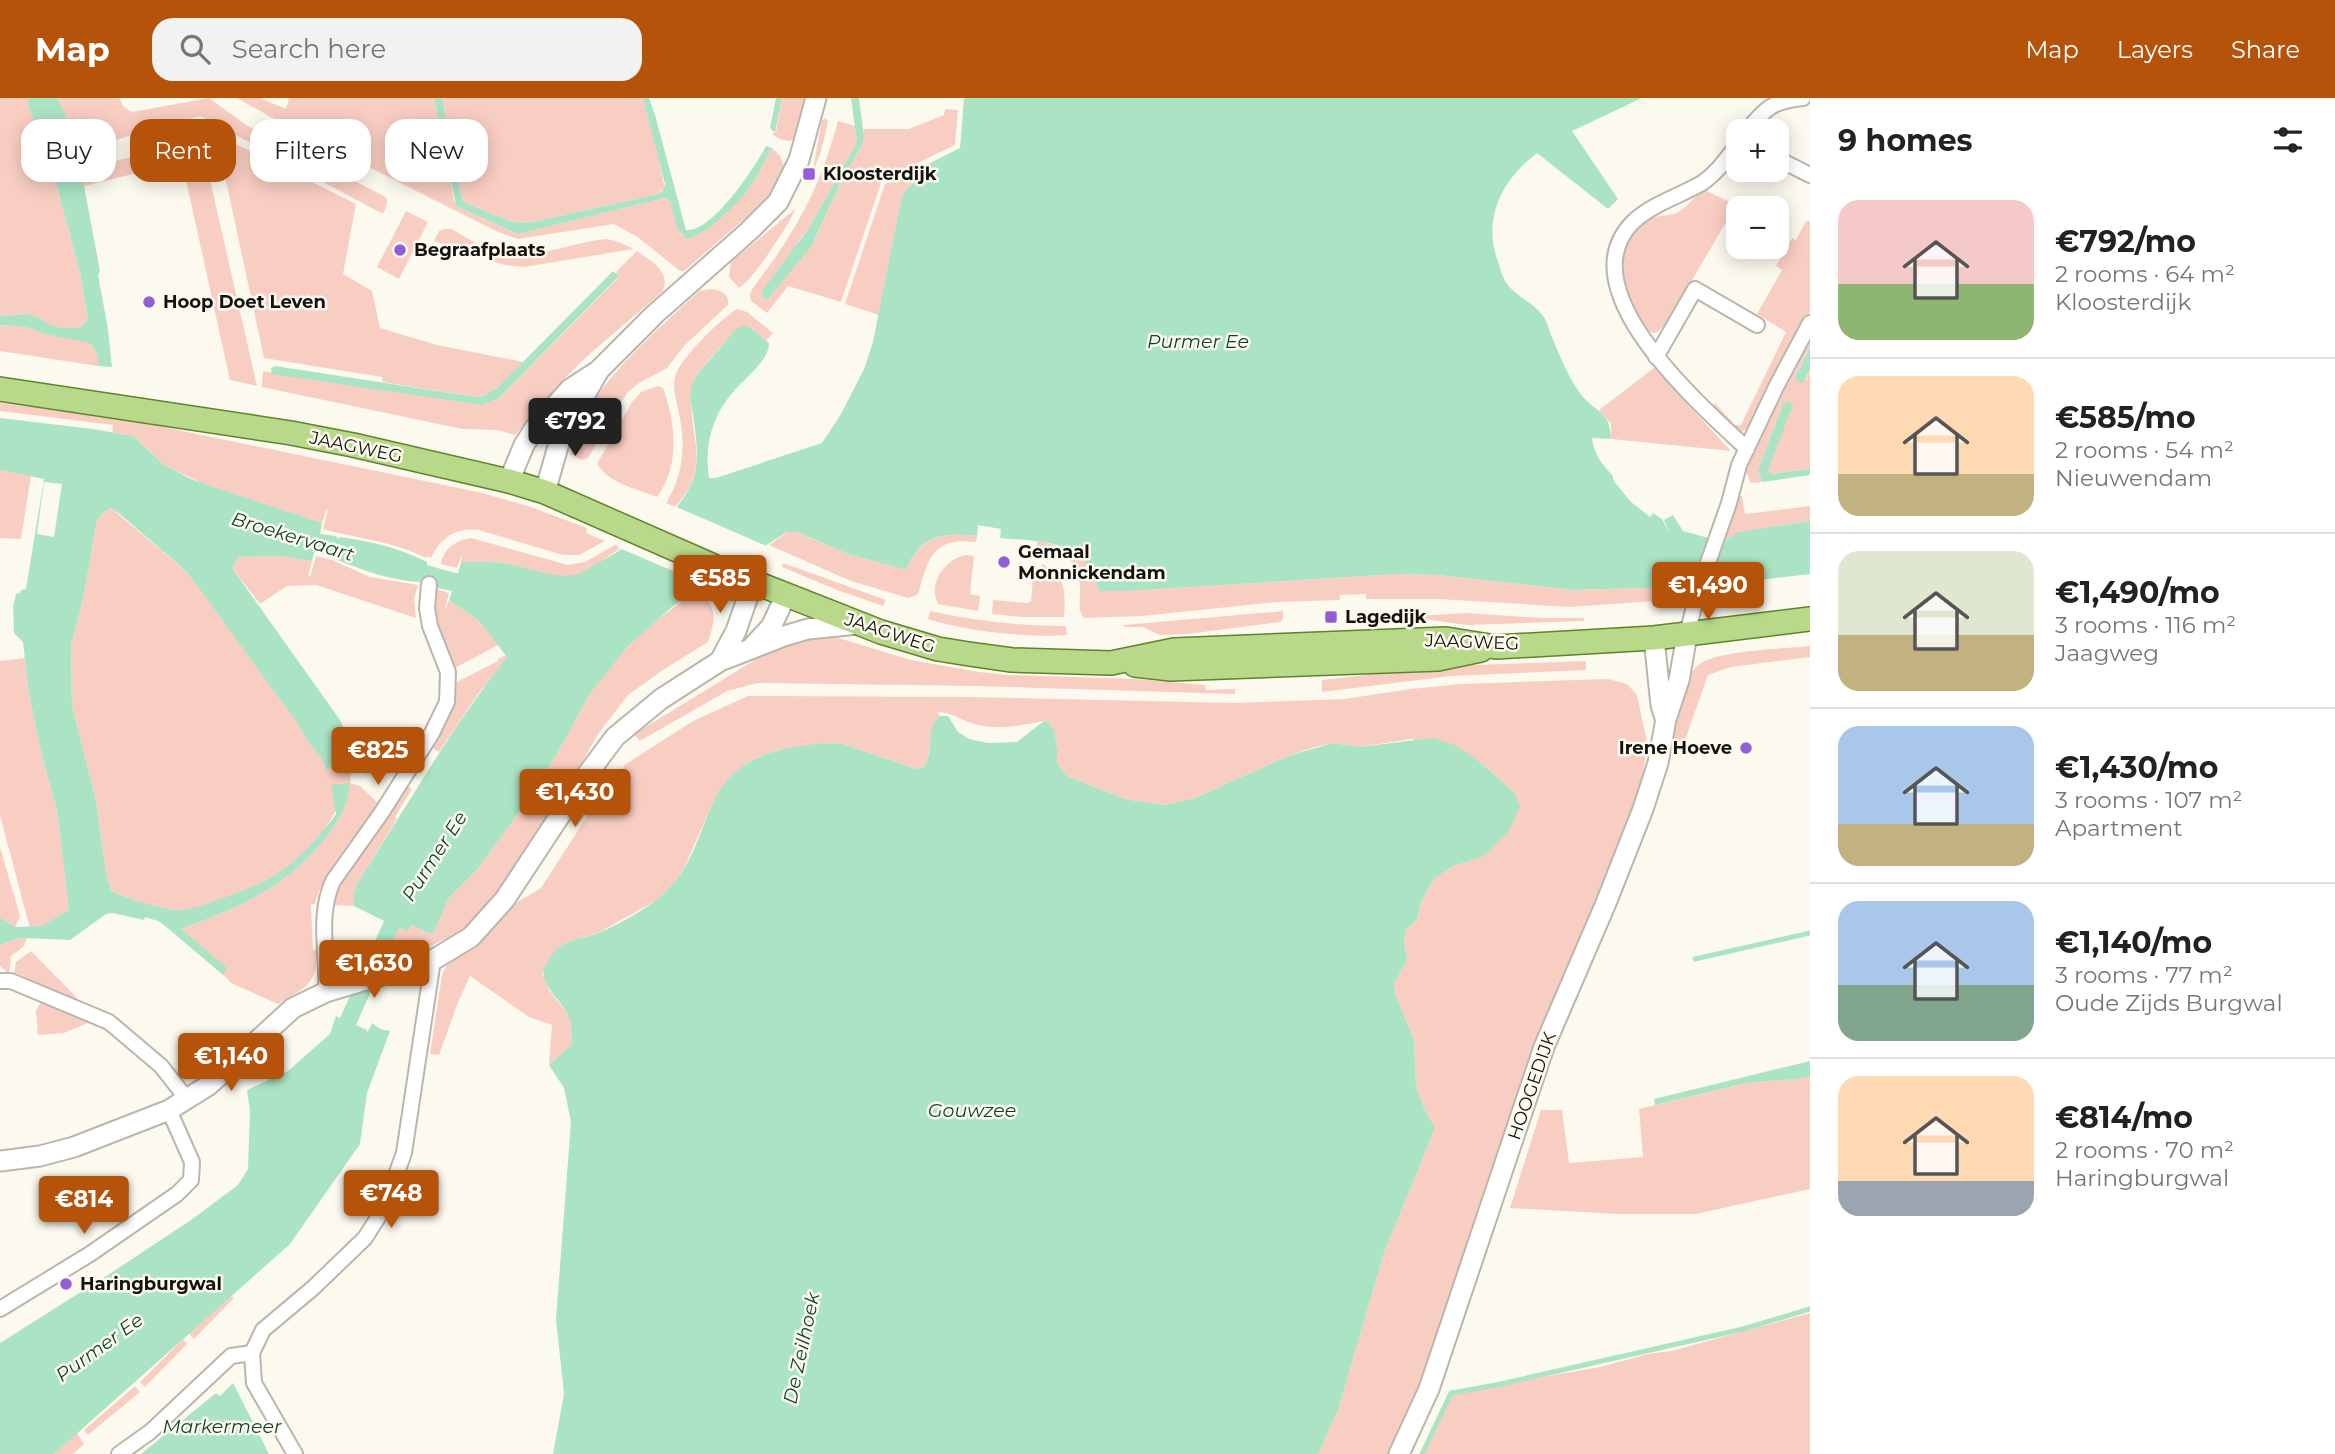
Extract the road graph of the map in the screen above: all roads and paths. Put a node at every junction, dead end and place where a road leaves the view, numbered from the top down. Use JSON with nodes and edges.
{"nodes":[{"id":1,"x":816,"y":98,"type":"edge"},
{"id":2,"x":1802,"y":98,"type":"edge"},
{"id":3,"x":1756,"y":119,"type":"edge"},
{"id":4,"x":1726,"y":159,"type":"edge"},
{"id":5,"x":1789,"y":164,"type":"edge"},
{"id":6,"x":1810,"y":175,"type":"edge"},
{"id":7,"x":1810,"y":323,"type":"edge"},
{"id":8,"x":1757,"y":325,"type":"dead end"},
{"id":9,"x":1656,"y":357,"type":"junction"},
{"id":10,"x":598,"y":371,"type":"junction"},
{"id":11,"x":0,"y":389,"type":"edge"},
{"id":12,"x":1747,"y":449,"type":"junction"},
{"id":13,"x":509,"y":481,"type":"junction"},
{"id":14,"x":545,"y":492,"type":"junction"},
{"id":15,"x":746,"y":579,"type":"junction"},
{"id":16,"x":429,"y":584,"type":"dead end"},
{"id":17,"x":786,"y":595,"type":"junction"},
{"id":18,"x":1810,"y":619,"type":"edge"},
{"id":19,"x":859,"y":624,"type":"junction"},
{"id":20,"x":1687,"y":635,"type":"junction"},
{"id":21,"x":1654,"y":638,"type":"junction"},
{"id":22,"x":747,"y":651,"type":"junction"},
{"id":23,"x":720,"y":662,"type":"junction"},
{"id":24,"x":1666,"y":719,"type":"junction"},
{"id":25,"x":433,"y":960,"type":"junction"},
{"id":26,"x":0,"y":981,"type":"edge"},
{"id":27,"x":326,"y":992,"type":"junction"},
{"id":28,"x":187,"y":1099,"type":"junction"},
{"id":29,"x":169,"y":1110,"type":"junction"},
{"id":30,"x":0,"y":1161,"type":"edge"},
{"id":31,"x":0,"y":1309,"type":"edge"},
{"id":32,"x":252,"y":1353,"type":"junction"},
{"id":33,"x":120,"y":1454,"type":"edge"},
{"id":34,"x":295,"y":1454,"type":"edge"},
{"id":35,"x":1399,"y":1454,"type":"edge"}],
"edges":[{"from":1,"to":10,"type":"street"},
{"from":2,"to":3,"type":"street"},
{"from":4,"to":9,"type":"street"},
{"from":5,"to":6,"type":"street"},
{"from":7,"to":12,"type":"street"},
{"from":8,"to":9,"type":"street"},
{"from":9,"to":12,"type":"street"},
{"from":10,"to":13,"type":"street"},
{"from":10,"to":14,"type":"street"},
{"from":11,"to":13,"type":"main road","name":"JAAGWEG"},
{"from":12,"to":20,"type":"street"},
{"from":13,"to":14,"type":"main road","name":"JAAGWEG"},
{"from":14,"to":15,"type":"main road","name":"JAAGWEG"},
{"from":15,"to":17,"type":"main road","name":"JAAGWEG"},
{"from":15,"to":23,"type":"street"},
{"from":16,"to":27,"type":"street"},
{"from":17,"to":19,"type":"main road","name":"JAAGWEG"},
{"from":17,"to":22,"type":"street"},
{"from":18,"to":20,"type":"main road","name":"JAAGWEG"},
{"from":19,"to":21,"type":"main road","name":"JAAGWEG"},
{"from":19,"to":22,"type":"street"},
{"from":20,"to":21,"type":"main road","name":"JAAGWEG"},
{"from":20,"to":24,"type":"street","name":"HOOGEDIJK"},
{"from":21,"to":24,"type":"street","name":"HOOGEDIJK"},
{"from":22,"to":23,"type":"street"},
{"from":23,"to":25,"type":"street"},
{"from":24,"to":35,"type":"street","name":"HOOGEDIJK"},
{"from":25,"to":27,"type":"street"},
{"from":25,"to":32,"type":"street"},
{"from":26,"to":28,"type":"street"},
{"from":27,"to":28,"type":"street"},
{"from":28,"to":29,"type":"street"},
{"from":29,"to":30,"type":"street"},
{"from":29,"to":31,"type":"street"},
{"from":32,"to":33,"type":"street"},
{"from":32,"to":34,"type":"street"}]}
